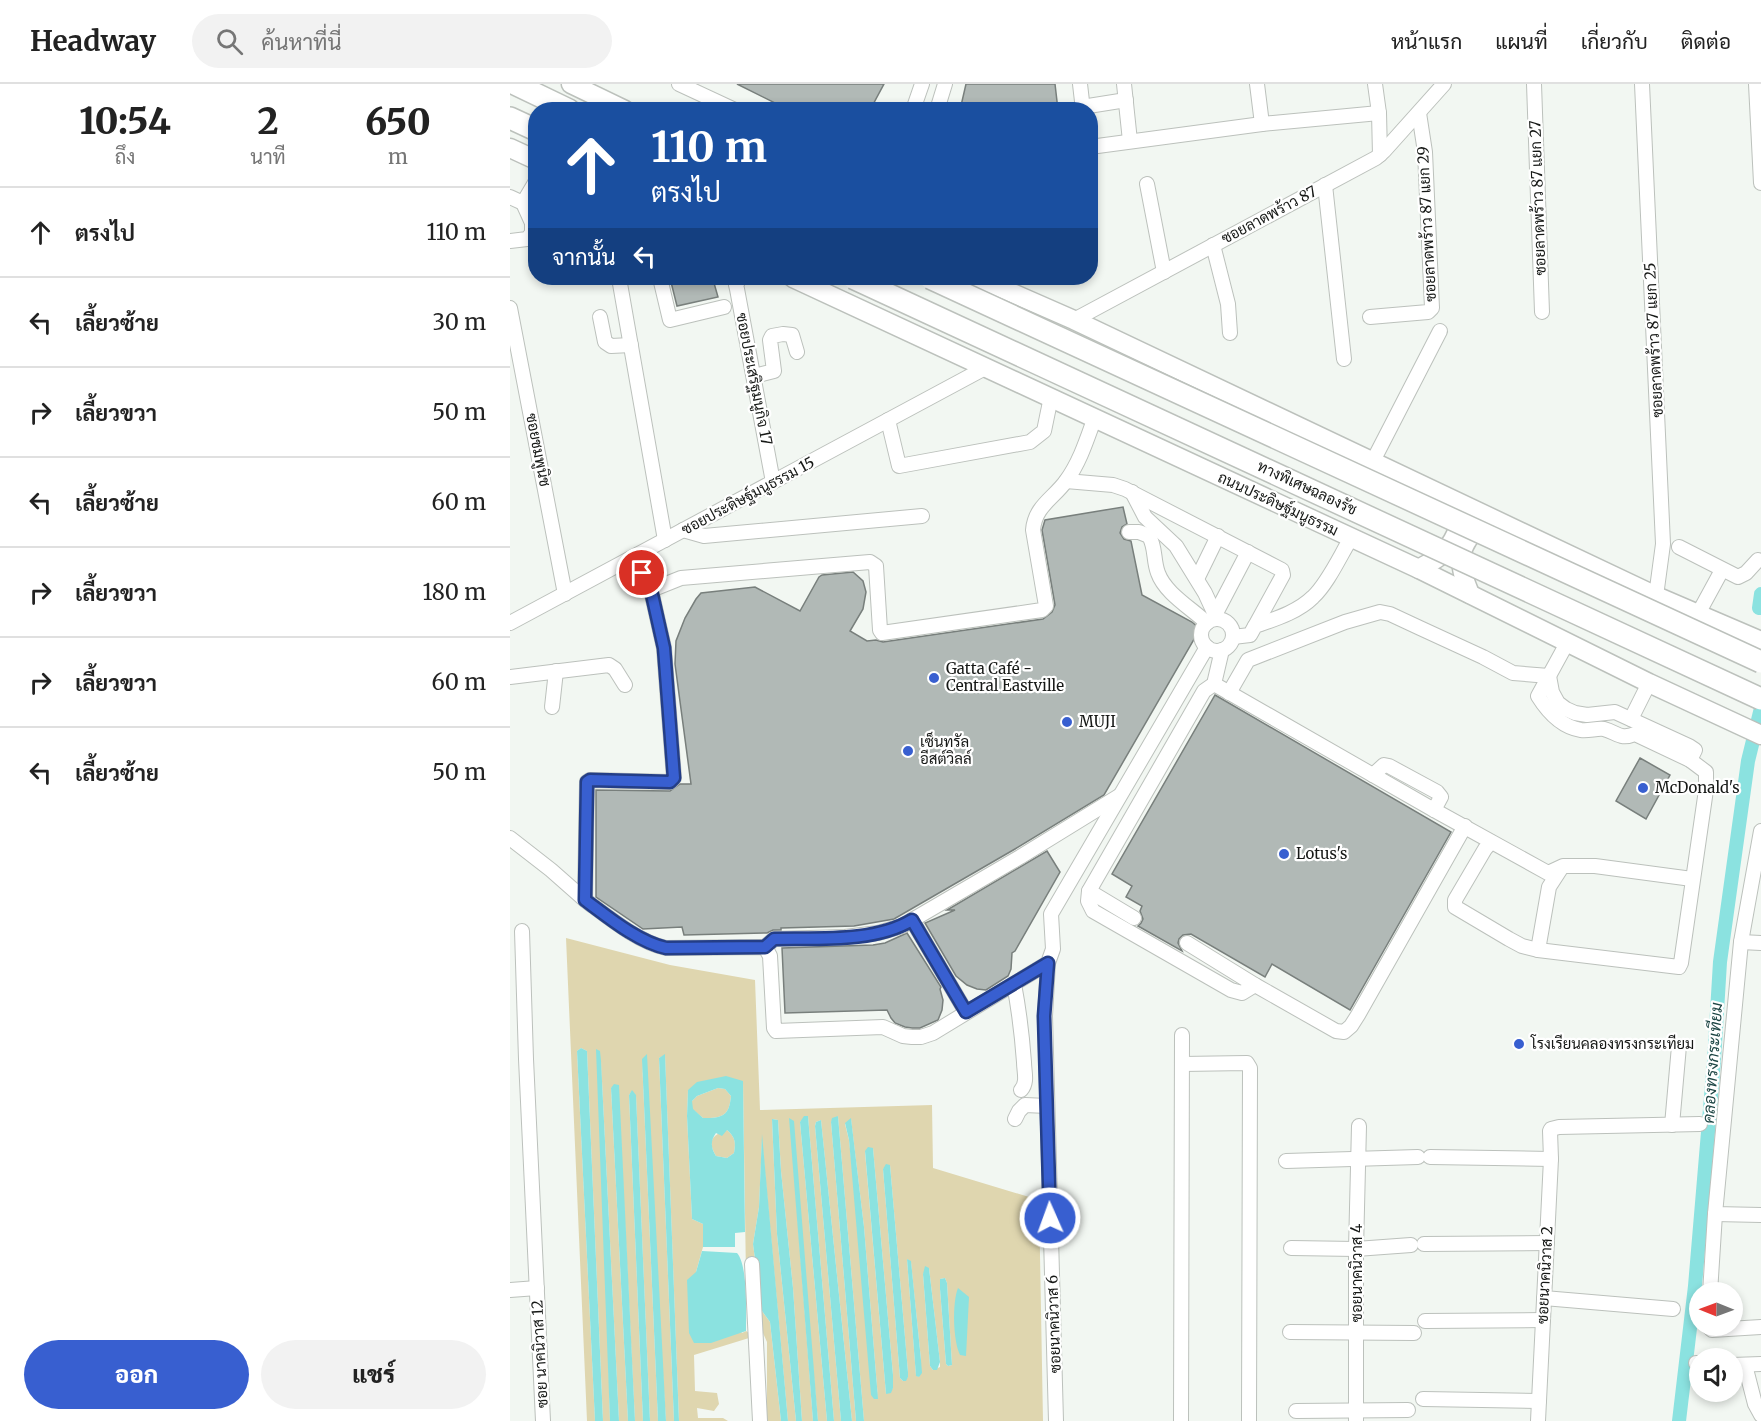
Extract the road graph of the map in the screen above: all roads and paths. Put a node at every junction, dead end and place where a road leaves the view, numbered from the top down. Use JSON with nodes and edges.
{"nodes":[{"id":1,"x":515,"y":84,"type":"edge"},
{"id":2,"x":571,"y":84,"type":"edge"},
{"id":3,"x":679,"y":84,"type":"edge"},
{"id":4,"x":922,"y":84,"type":"edge"},
{"id":5,"x":945,"y":84,"type":"edge"},
{"id":6,"x":1080,"y":84,"type":"edge"},
{"id":7,"x":1124,"y":84,"type":"edge"},
{"id":8,"x":1257,"y":84,"type":"edge"},
{"id":9,"x":1375,"y":84,"type":"edge"},
{"id":10,"x":1444,"y":84,"type":"edge"},
{"id":11,"x":1534,"y":84,"type":"edge"},
{"id":12,"x":1642,"y":84,"type":"edge"},
{"id":13,"x":1756,"y":84,"type":"edge"},
{"id":14,"x":1126,"y":100,"type":"junction"},
{"id":15,"x":552,"y":102,"type":"edge"},
{"id":16,"x":608,"y":102,"type":"edge"},
{"id":17,"x":718,"y":102,"type":"edge"},
{"id":18,"x":916,"y":102,"type":"edge"},
{"id":19,"x":940,"y":102,"type":"edge"},
{"id":20,"x":1082,"y":102,"type":"edge"},
{"id":21,"x":1098,"y":105,"type":"edge"},
{"id":22,"x":1419,"y":112,"type":"junction"},
{"id":23,"x":1379,"y":113,"type":"junction"},
{"id":24,"x":510,"y":118,"type":"edge"},
{"id":25,"x":1262,"y":124,"type":"junction"},
{"id":26,"x":528,"y":126,"type":"edge"},
{"id":27,"x":1130,"y":141,"type":"junction"},
{"id":28,"x":1098,"y":146,"type":"edge"},
{"id":29,"x":510,"y":148,"type":"edge"},
{"id":30,"x":1380,"y":155,"type":"junction"},
{"id":31,"x":528,"y":156,"type":"edge"},
{"id":32,"x":1761,"y":183,"type":"edge"},
{"id":33,"x":1147,"y":184,"type":"dead end"},
{"id":34,"x":1325,"y":185,"type":"junction"},
{"id":35,"x":528,"y":195,"type":"edge"},
{"id":36,"x":510,"y":197,"type":"edge"},
{"id":37,"x":523,"y":203,"type":"junction"},
{"id":38,"x":528,"y":214,"type":"edge"},
{"id":39,"x":528,"y":238,"type":"edge"},
{"id":40,"x":510,"y":241,"type":"edge"},
{"id":41,"x":1213,"y":245,"type":"junction"},
{"id":42,"x":1164,"y":272,"type":"junction"},
{"id":43,"x":620,"y":285,"type":"edge"},
{"id":44,"x":662,"y":285,"type":"edge"},
{"id":45,"x":736,"y":285,"type":"edge"},
{"id":46,"x":809,"y":285,"type":"edge"},
{"id":47,"x":869,"y":285,"type":"edge"},
{"id":48,"x":945,"y":285,"type":"edge"},
{"id":49,"x":994,"y":285,"type":"edge"},
{"id":50,"x":724,"y":307,"type":"dead end"},
{"id":51,"x":510,"y":308,"type":"edge"},
{"id":52,"x":1542,"y":312,"type":"dead end"},
{"id":53,"x":600,"y":317,"type":"dead end"},
{"id":54,"x":1370,"y":317,"type":"dead end"},
{"id":55,"x":1074,"y":320,"type":"junction"},
{"id":56,"x":1440,"y":331,"type":"dead end"},
{"id":57,"x":1230,"y":333,"type":"dead end"},
{"id":58,"x":631,"y":345,"type":"junction"},
{"id":59,"x":797,"y":352,"type":"dead end"},
{"id":60,"x":1344,"y":359,"type":"dead end"},
{"id":61,"x":985,"y":368,"type":"junction"},
{"id":62,"x":754,"y":376,"type":"junction"},
{"id":63,"x":1051,"y":397,"type":"junction"},
{"id":64,"x":1095,"y":417,"type":"junction"},
{"id":65,"x":888,"y":420,"type":"junction"},
{"id":66,"x":1374,"y":461,"type":"junction"},
{"id":67,"x":1066,"y":481,"type":"junction"},
{"id":68,"x":773,"y":482,"type":"junction"},
{"id":69,"x":1132,"y":492,"type":"junction"},
{"id":70,"x":1446,"y":496,"type":"junction"},
{"id":71,"x":922,"y":516,"type":"dead end"},
{"id":72,"x":1495,"y":520,"type":"junction"},
{"id":73,"x":683,"y":530,"type":"junction"},
{"id":74,"x":1129,"y":532,"type":"dead end"},
{"id":75,"x":1218,"y":536,"type":"junction"},
{"id":76,"x":1351,"y":538,"type":"junction"},
{"id":77,"x":665,"y":540,"type":"junction"},
{"id":78,"x":1678,"y":547,"type":"dead end"},
{"id":79,"x":1248,"y":552,"type":"junction"},
{"id":80,"x":633,"y":557,"type":"junction"},
{"id":81,"x":1758,"y":560,"type":"dead end"},
{"id":82,"x":1419,"y":569,"type":"junction"},
{"id":83,"x":1722,"y":570,"type":"junction"},
{"id":84,"x":1197,"y":579,"type":"junction"},
{"id":85,"x":651,"y":590,"type":"junction"},
{"id":86,"x":565,"y":594,"type":"junction"},
{"id":87,"x":1470,"y":594,"type":"junction"},
{"id":88,"x":1656,"y":596,"type":"junction"},
{"id":89,"x":1698,"y":614,"type":"junction"},
{"id":90,"x":1213,"y":619,"type":"junction"},
{"id":91,"x":510,"y":623,"type":"edge"},
{"id":92,"x":1255,"y":626,"type":"junction"},
{"id":93,"x":1233,"y":637,"type":"junction"},
{"id":94,"x":1761,"y":641,"type":"edge"},
{"id":95,"x":1567,"y":643,"type":"junction"},
{"id":96,"x":1208,"y":647,"type":"junction"},
{"id":97,"x":1222,"y":650,"type":"junction"},
{"id":98,"x":1761,"y":662,"type":"edge"},
{"id":99,"x":556,"y":671,"type":"junction"},
{"id":100,"x":1549,"y":676,"type":"junction"},
{"id":101,"x":510,"y":677,"type":"edge"},
{"id":102,"x":1649,"y":683,"type":"junction"},
{"id":103,"x":1214,"y":684,"type":"junction"},
{"id":104,"x":625,"y":685,"type":"dead end"},
{"id":105,"x":1229,"y":693,"type":"junction"},
{"id":106,"x":1761,"y":699,"type":"edge"},
{"id":107,"x":552,"y":707,"type":"dead end"},
{"id":108,"x":1630,"y":719,"type":"junction"},
{"id":109,"x":1756,"y":733,"type":"edge"},
{"id":110,"x":1690,"y":760,"type":"junction"},
{"id":111,"x":1121,"y":795,"type":"junction"},
{"id":112,"x":1465,"y":826,"type":"junction"},
{"id":113,"x":1761,"y":831,"type":"edge"},
{"id":114,"x":510,"y":838,"type":"edge"},
{"id":115,"x":1491,"y":842,"type":"junction"},
{"id":116,"x":1563,"y":866,"type":"junction"},
{"id":117,"x":1692,"y":879,"type":"junction"},
{"id":118,"x":1089,"y":891,"type":"junction"},
{"id":119,"x":585,"y":900,"type":"junction"},
{"id":120,"x":1134,"y":918,"type":"dead end"},
{"id":121,"x":912,"y":920,"type":"junction"},
{"id":122,"x":522,"y":931,"type":"dead end"},
{"id":123,"x":1742,"y":942,"type":"junction"},
{"id":124,"x":1187,"y":943,"type":"dead end"},
{"id":125,"x":1761,"y":943,"type":"edge"},
{"id":126,"x":765,"y":947,"type":"junction"},
{"id":127,"x":1538,"y":950,"type":"junction"},
{"id":128,"x":1048,"y":963,"type":"junction"},
{"id":129,"x":1014,"y":984,"type":"junction"},
{"id":130,"x":1255,"y":985,"type":"junction"},
{"id":131,"x":962,"y":1014,"type":"junction"},
{"id":132,"x":1182,"y":1035,"type":"dead end"},
{"id":133,"x":1678,"y":1046,"type":"dead end"},
{"id":134,"x":1182,"y":1064,"type":"junction"},
{"id":135,"x":1022,"y":1090,"type":"dead end"},
{"id":136,"x":1047,"y":1106,"type":"junction"},
{"id":137,"x":1016,"y":1119,"type":"dead end"},
{"id":138,"x":1700,"y":1124,"type":"dead end"},
{"id":139,"x":1672,"y":1125,"type":"junction"},
{"id":140,"x":1359,"y":1126,"type":"dead end"},
{"id":141,"x":1359,"y":1158,"type":"junction"},
{"id":142,"x":1551,"y":1160,"type":"junction"},
{"id":143,"x":1286,"y":1161,"type":"dead end"},
{"id":144,"x":1715,"y":1214,"type":"junction"},
{"id":145,"x":1761,"y":1215,"type":"edge"},
{"id":146,"x":1547,"y":1243,"type":"junction"},
{"id":147,"x":1291,"y":1248,"type":"dead end"},
{"id":148,"x":1356,"y":1249,"type":"junction"},
{"id":149,"x":752,"y":1264,"type":"dead end"},
{"id":150,"x":1711,"y":1282,"type":"edge"},
{"id":151,"x":537,"y":1288,"type":"junction"},
{"id":152,"x":510,"y":1290,"type":"edge"},
{"id":153,"x":1544,"y":1298,"type":"junction"},
{"id":154,"x":1673,"y":1309,"type":"dead end"},
{"id":155,"x":1543,"y":1320,"type":"junction"},
{"id":156,"x":1425,"y":1321,"type":"dead end"},
{"id":157,"x":1761,"y":1327,"type":"edge"},
{"id":158,"x":1743,"y":1328,"type":"edge"},
{"id":159,"x":1290,"y":1332,"type":"dead end"},
{"id":160,"x":1357,"y":1332,"type":"junction"},
{"id":161,"x":1414,"y":1334,"type":"dead end"},
{"id":162,"x":1761,"y":1364,"type":"edge"},
{"id":163,"x":1743,"y":1365,"type":"edge"},
{"id":164,"x":1743,"y":1375,"type":"edge"},
{"id":165,"x":1423,"y":1399,"type":"dead end"},
{"id":166,"x":1539,"y":1401,"type":"junction"},
{"id":167,"x":1408,"y":1410,"type":"dead end"},
{"id":168,"x":1296,"y":1411,"type":"dead end"},
{"id":169,"x":1761,"y":1415,"type":"edge"},
{"id":170,"x":1356,"y":1416,"type":"edge"},
{"id":171,"x":543,"y":1421,"type":"edge"},
{"id":172,"x":760,"y":1421,"type":"edge"},
{"id":173,"x":1056,"y":1421,"type":"edge"},
{"id":174,"x":1181,"y":1421,"type":"edge"},
{"id":175,"x":1248,"y":1421,"type":"edge"},
{"id":176,"x":1538,"y":1421,"type":"edge"}],
"edges":[{"from":1,"to":15,"type":"highway"},
{"from":2,"to":16,"type":"main road"},
{"from":3,"to":17,"type":"street"},
{"from":4,"to":18,"type":"street"},
{"from":5,"to":19,"type":"street"},
{"from":6,"to":20,"type":"street"},
{"from":7,"to":14,"type":"street"},
{"from":8,"to":25,"type":"street"},
{"from":9,"to":23,"type":"street"},
{"from":10,"to":22,"type":"street","name":"ซอยลาดพร้าว 87"},
{"from":11,"to":52,"type":"street","name":"ซอยลาดพร้าว 87 แยก 27"},
{"from":12,"to":88,"type":"street","name":"ซอยลาดพร้าว 87 แยก 25"},
{"from":13,"to":32,"type":"street"},
{"from":14,"to":21,"type":"street"},
{"from":14,"to":27,"type":"street"},
{"from":22,"to":30,"type":"street","name":"ซอยลาดพร้าว 87"},
{"from":22,"to":54,"type":"street","name":"ซอยลาดพร้าว 87 แยก 29"},
{"from":23,"to":25,"type":"street"},
{"from":23,"to":30,"type":"street"},
{"from":24,"to":26,"type":"highway"},
{"from":25,"to":27,"type":"street"},
{"from":27,"to":28,"type":"street"},
{"from":29,"to":31,"type":"main road"},
{"from":30,"to":34,"type":"street","name":"ซอยลาดพร้าว 87"},
{"from":33,"to":42,"type":"street"},
{"from":34,"to":41,"type":"street","name":"ซอยลาดพร้าว 87"},
{"from":34,"to":60,"type":"street"},
{"from":35,"to":37,"type":"street"},
{"from":36,"to":37,"type":"street"},
{"from":37,"to":38,"type":"street"},
{"from":39,"to":40,"type":"street"},
{"from":41,"to":42,"type":"street","name":"ซอยลาดพร้าว 87"},
{"from":41,"to":57,"type":"street"},
{"from":42,"to":55,"type":"street","name":"ซอยลาดพร้าว 87"},
{"from":43,"to":58,"type":"street"},
{"from":44,"to":50,"type":"street"},
{"from":45,"to":62,"type":"street","name":"ซอยประเสริฐมนูกิจ 17"},
{"from":46,"to":61,"type":"main road","name":"ถนนประดิษฐ์มนูธรรม"},
{"from":47,"to":106,"type":"highway","name":"ทางพิเศษฉลองรัช","bridge":true},
{"from":48,"to":98,"type":"highway","bridge":true},
{"from":49,"to":55,"type":"main road"},
{"from":51,"to":86,"type":"street","name":"ซอยชมพูนิช"},
{"from":53,"to":58,"type":"street"},
{"from":55,"to":66,"type":"main road"},
{"from":56,"to":66,"type":"street"},
{"from":58,"to":77,"type":"street"},
{"from":59,"to":62,"type":"street"},
{"from":61,"to":63,"type":"main road","name":"ถนนประดิษฐ์มนูธรรม"},
{"from":61,"to":65,"type":"street","name":"ซอยประดิษฐ์มนูธรรม 15"},
{"from":62,"to":68,"type":"street","name":"ซอยประเสริฐมนูกิจ 17"},
{"from":63,"to":64,"type":"main road","name":"ถนนประดิษฐ์มนูธรรม"},
{"from":63,"to":65,"type":"street"},
{"from":64,"to":67,"type":"street"},
{"from":64,"to":76,"type":"main road","name":"ถนนประดิษฐ์มนูธรรม"},
{"from":65,"to":68,"type":"street","name":"ซอยประดิษฐ์มนูธรรม 15"},
{"from":66,"to":70,"type":"main road"},
{"from":67,"to":69,"type":"street"},
{"from":67,"to":85,"type":"street"},
{"from":68,"to":73,"type":"street","name":"ซอยประดิษฐ์มนูธรรม 15"},
{"from":69,"to":75,"type":"street"},
{"from":69,"to":84,"type":"street"},
{"from":70,"to":72,"type":"main road"},
{"from":70,"to":82,"type":"main road"},
{"from":71,"to":73,"type":"street"},
{"from":72,"to":87,"type":"main road"},
{"from":72,"to":88,"type":"main road"},
{"from":73,"to":77,"type":"street","name":"ซอยประดิษฐ์มนูธรรม 15"},
{"from":74,"to":90,"type":"street"},
{"from":75,"to":79,"type":"street"},
{"from":75,"to":84,"type":"street"},
{"from":76,"to":82,"type":"main road","name":"ถนนประดิษฐ์มนูธรรม"},
{"from":76,"to":92,"type":"street"},
{"from":77,"to":80,"type":"street","name":"ซอยประดิษฐ์มนูธรรม 15"},
{"from":78,"to":83,"type":"street"},
{"from":79,"to":90,"type":"street"},
{"from":79,"to":92,"type":"street"},
{"from":80,"to":85,"type":"street"},
{"from":80,"to":86,"type":"street","name":"ซอยประดิษฐ์มนูธรรม 15"},
{"from":81,"to":83,"type":"street"},
{"from":82,"to":87,"type":"main road","name":"ถนนประดิษฐ์มนูธรรม"},
{"from":83,"to":89,"type":"street"},
{"from":84,"to":90,"type":"street"},
{"from":85,"to":119,"type":"street"},
{"from":86,"to":91,"type":"street","name":"ซอยประดิษฐ์มนูธรรม 15"},
{"from":87,"to":95,"type":"main road","name":"ถนนประดิษฐ์มนูธรรม"},
{"from":88,"to":89,"type":"main road"},
{"from":89,"to":94,"type":"main road"},
{"from":90,"to":93,"type":"street"},
{"from":90,"to":96,"type":"street"},
{"from":92,"to":93,"type":"street"},
{"from":93,"to":97,"type":"street"},
{"from":95,"to":100,"type":"street"},
{"from":95,"to":102,"type":"main road","name":"ถนนประดิษฐ์มนูธรรม"},
{"from":96,"to":97,"type":"street"},
{"from":96,"to":111,"type":"street","name":"ซอยนาคนิวาส 6"},
{"from":97,"to":103,"type":"street"},
{"from":99,"to":101,"type":"street"},
{"from":99,"to":104,"type":"street"},
{"from":99,"to":107,"type":"street"},
{"from":100,"to":105,"type":"street"},
{"from":100,"to":108,"type":"street"},
{"from":100,"to":110,"type":"street"},
{"from":102,"to":108,"type":"street"},
{"from":102,"to":109,"type":"main road","name":"ถนนประดิษฐ์มนูธรรม"},
{"from":103,"to":105,"type":"street"},
{"from":103,"to":118,"type":"street"},
{"from":105,"to":112,"type":"street"},
{"from":108,"to":110,"type":"street"},
{"from":110,"to":117,"type":"street"},
{"from":111,"to":121,"type":"street"},
{"from":111,"to":128,"type":"street","name":"ซอยนาคนิวาส 6"},
{"from":112,"to":115,"type":"street"},
{"from":112,"to":130,"type":"street"},
{"from":113,"to":123,"type":"street"},
{"from":114,"to":119,"type":"street"},
{"from":115,"to":116,"type":"street"},
{"from":115,"to":127,"type":"street"},
{"from":116,"to":117,"type":"street"},
{"from":116,"to":127,"type":"street"},
{"from":117,"to":127,"type":"street"},
{"from":118,"to":120,"type":"street"},
{"from":118,"to":130,"type":"street"},
{"from":119,"to":126,"type":"street"},
{"from":121,"to":126,"type":"street"},
{"from":121,"to":131,"type":"street"},
{"from":122,"to":151,"type":"street","name":"ซอย นาคนิวาส 12"},
{"from":123,"to":125,"type":"street"},
{"from":123,"to":144,"type":"street"},
{"from":124,"to":130,"type":"street"},
{"from":126,"to":131,"type":"street"},
{"from":128,"to":129,"type":"street"},
{"from":128,"to":136,"type":"street","name":"ซอยนาคนิวาส 6"},
{"from":129,"to":131,"type":"street"},
{"from":129,"to":135,"type":"street"},
{"from":132,"to":134,"type":"street"},
{"from":133,"to":139,"type":"street"},
{"from":134,"to":174,"type":"street"},
{"from":134,"to":175,"type":"street"},
{"from":136,"to":137,"type":"street"},
{"from":136,"to":173,"type":"street","name":"ซอยนาคนิวาส 6"},
{"from":138,"to":139,"type":"street"},
{"from":139,"to":142,"type":"street","name":"ซอยนาคนิวาส 2"},
{"from":140,"to":141,"type":"street","name":"ซอยนาคนิวาส 4"},
{"from":141,"to":142,"type":"street"},
{"from":141,"to":143,"type":"street"},
{"from":141,"to":148,"type":"street","name":"ซอยนาคนิวาส 4"},
{"from":142,"to":146,"type":"street","name":"ซอยนาคนิวาส 2"},
{"from":144,"to":145,"type":"street"},
{"from":144,"to":150,"type":"street"},
{"from":146,"to":148,"type":"street"},
{"from":146,"to":153,"type":"street","name":"ซอยนาคนิวาส 2"},
{"from":147,"to":148,"type":"street"},
{"from":148,"to":160,"type":"street","name":"ซอยนาคนิวาส 4"},
{"from":149,"to":172,"type":"street"},
{"from":151,"to":152,"type":"street"},
{"from":151,"to":171,"type":"street","name":"ซอย นาคนิวาส 12"},
{"from":153,"to":154,"type":"street"},
{"from":153,"to":155,"type":"street","name":"ซอยนาคนิวาส 2"},
{"from":155,"to":156,"type":"street"},
{"from":155,"to":166,"type":"street","name":"ซอยนาคนิวาส 2"},
{"from":157,"to":158,"type":"street"},
{"from":159,"to":160,"type":"street"},
{"from":160,"to":161,"type":"street"},
{"from":160,"to":170,"type":"street","name":"ซอยนาคนิวาส 4"},
{"from":162,"to":163,"type":"street"},
{"from":164,"to":169,"type":"street"},
{"from":165,"to":166,"type":"street"},
{"from":166,"to":176,"type":"street","name":"ซอยนาคนิวาส 2"},
{"from":167,"to":170,"type":"street"},
{"from":168,"to":170,"type":"street"}]}
